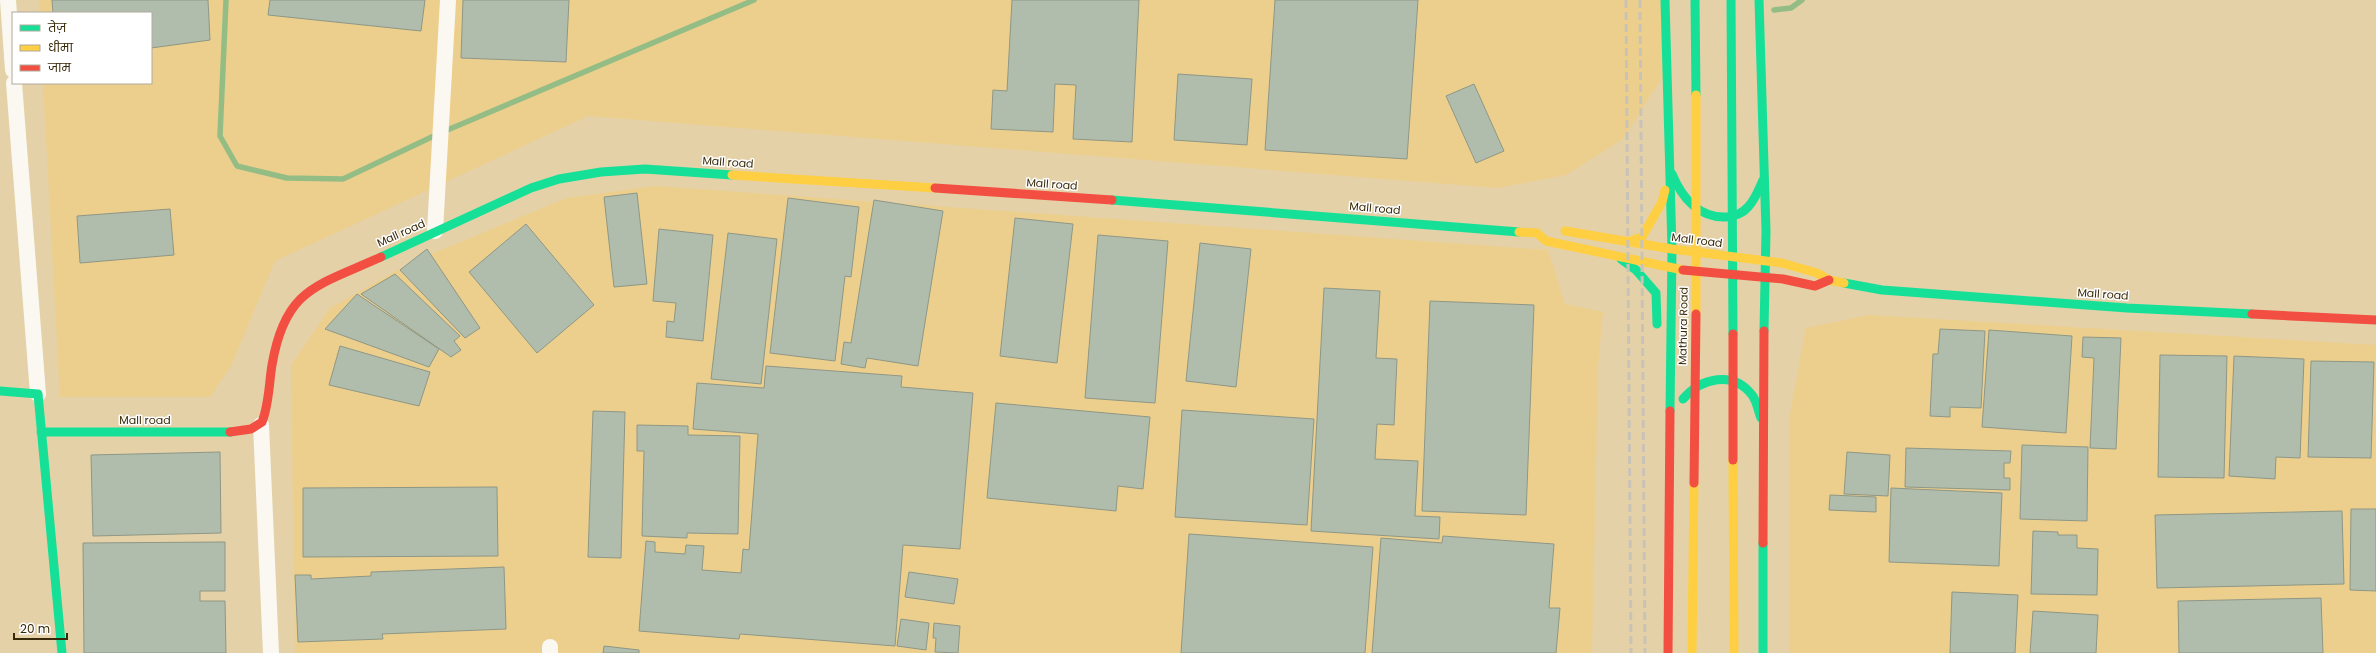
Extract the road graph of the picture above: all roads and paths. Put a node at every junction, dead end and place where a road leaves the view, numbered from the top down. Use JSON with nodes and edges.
{"nodes":[{"id":1,"x":8,"y":0,"type":"edge"},
{"id":2,"x":448,"y":0,"type":"edge"},
{"id":3,"x":1665,"y":0,"type":"edge"},
{"id":4,"x":1695,"y":0,"type":"edge"},
{"id":5,"x":1731,"y":0,"type":"edge"},
{"id":6,"x":1759,"y":0,"type":"edge"},
{"id":7,"x":12,"y":56,"type":"edge"},
{"id":8,"x":14,"y":84,"type":"edge"},
{"id":9,"x":1669,"y":166,"type":"junction"},
{"id":10,"x":1764,"y":177,"type":"junction"},
{"id":11,"x":435,"y":231,"type":"junction"},
{"id":12,"x":1537,"y":234,"type":"junction"},
{"id":13,"x":1628,"y":242,"type":"junction"},
{"id":14,"x":1672,"y":249,"type":"junction"},
{"id":15,"x":1619,"y":257,"type":"junction"},
{"id":16,"x":1765,"y":260,"type":"junction"},
{"id":17,"x":1672,"y":269,"type":"junction"},
{"id":18,"x":1764,"y":277,"type":"junction"},
{"id":19,"x":1829,"y":280,"type":"junction"},
{"id":20,"x":2376,"y":320,"type":"edge"},
{"id":21,"x":1658,"y":337,"type":"dead end"},
{"id":22,"x":0,"y":391,"type":"edge"},
{"id":23,"x":38,"y":394,"type":"junction"},
{"id":24,"x":1763,"y":422,"type":"junction"},
{"id":25,"x":261,"y":425,"type":"junction"},
{"id":26,"x":1671,"y":427,"type":"junction"},
{"id":27,"x":41,"y":432,"type":"junction"},
{"id":28,"x":1660,"y":530,"type":"dead end"},
{"id":29,"x":1669,"y":574,"type":"junction"},
{"id":30,"x":1773,"y":599,"type":"dead end"},
{"id":31,"x":62,"y":653,"type":"edge"},
{"id":32,"x":271,"y":653,"type":"edge"},
{"id":33,"x":1668,"y":653,"type":"edge"},
{"id":34,"x":1692,"y":653,"type":"edge"},
{"id":35,"x":1734,"y":653,"type":"edge"},
{"id":36,"x":1763,"y":653,"type":"edge"},
{"id":37,"x":1768,"y":653,"type":"edge"}],
"edges":[{"from":1,"to":7,"type":"street"},
{"from":2,"to":11,"type":"street"},
{"from":3,"to":9,"type":"main road"},
{"from":4,"to":34,"type":"main road","name":"Mathura Road"},
{"from":5,"to":35,"type":"main road"},
{"from":6,"to":10,"type":"main road"},
{"from":8,"to":23,"type":"street"},
{"from":9,"to":10,"type":"main road"},
{"from":9,"to":13,"type":"main road"},
{"from":9,"to":14,"type":"main road"},
{"from":10,"to":16,"type":"main road"},
{"from":11,"to":12,"type":"main road","name":"Mall road"},
{"from":11,"to":25,"type":"main road","name":"Mall road"},
{"from":12,"to":13,"type":"main road","name":"Mall road"},
{"from":12,"to":15,"type":"main road","name":"Mall road"},
{"from":13,"to":14,"type":"main road","name":"Mall road"},
{"from":14,"to":16,"type":"main road","name":"Mall road"},
{"from":14,"to":17,"type":"main road"},
{"from":15,"to":17,"type":"main road","name":"Mall road"},
{"from":15,"to":21,"type":"main road"},
{"from":16,"to":18,"type":"main road"},
{"from":16,"to":19,"type":"main road","name":"Mall road"},
{"from":17,"to":18,"type":"main road","name":"Mall road"},
{"from":17,"to":26,"type":"main road"},
{"from":18,"to":19,"type":"main road","name":"Mall road"},
{"from":18,"to":24,"type":"main road"},
{"from":19,"to":20,"type":"main road","name":"Mall road"},
{"from":22,"to":23,"type":"main road"},
{"from":23,"to":27,"type":"main road"},
{"from":24,"to":26,"type":"main road"},
{"from":24,"to":36,"type":"main road"},
{"from":25,"to":27,"type":"main road","name":"Mall road"},
{"from":25,"to":32,"type":"street"},
{"from":26,"to":29,"type":"main road"},
{"from":27,"to":31,"type":"main road"},
{"from":28,"to":29,"type":"main road"},
{"from":29,"to":33,"type":"main road"},
{"from":30,"to":37,"type":"main road"}]}
